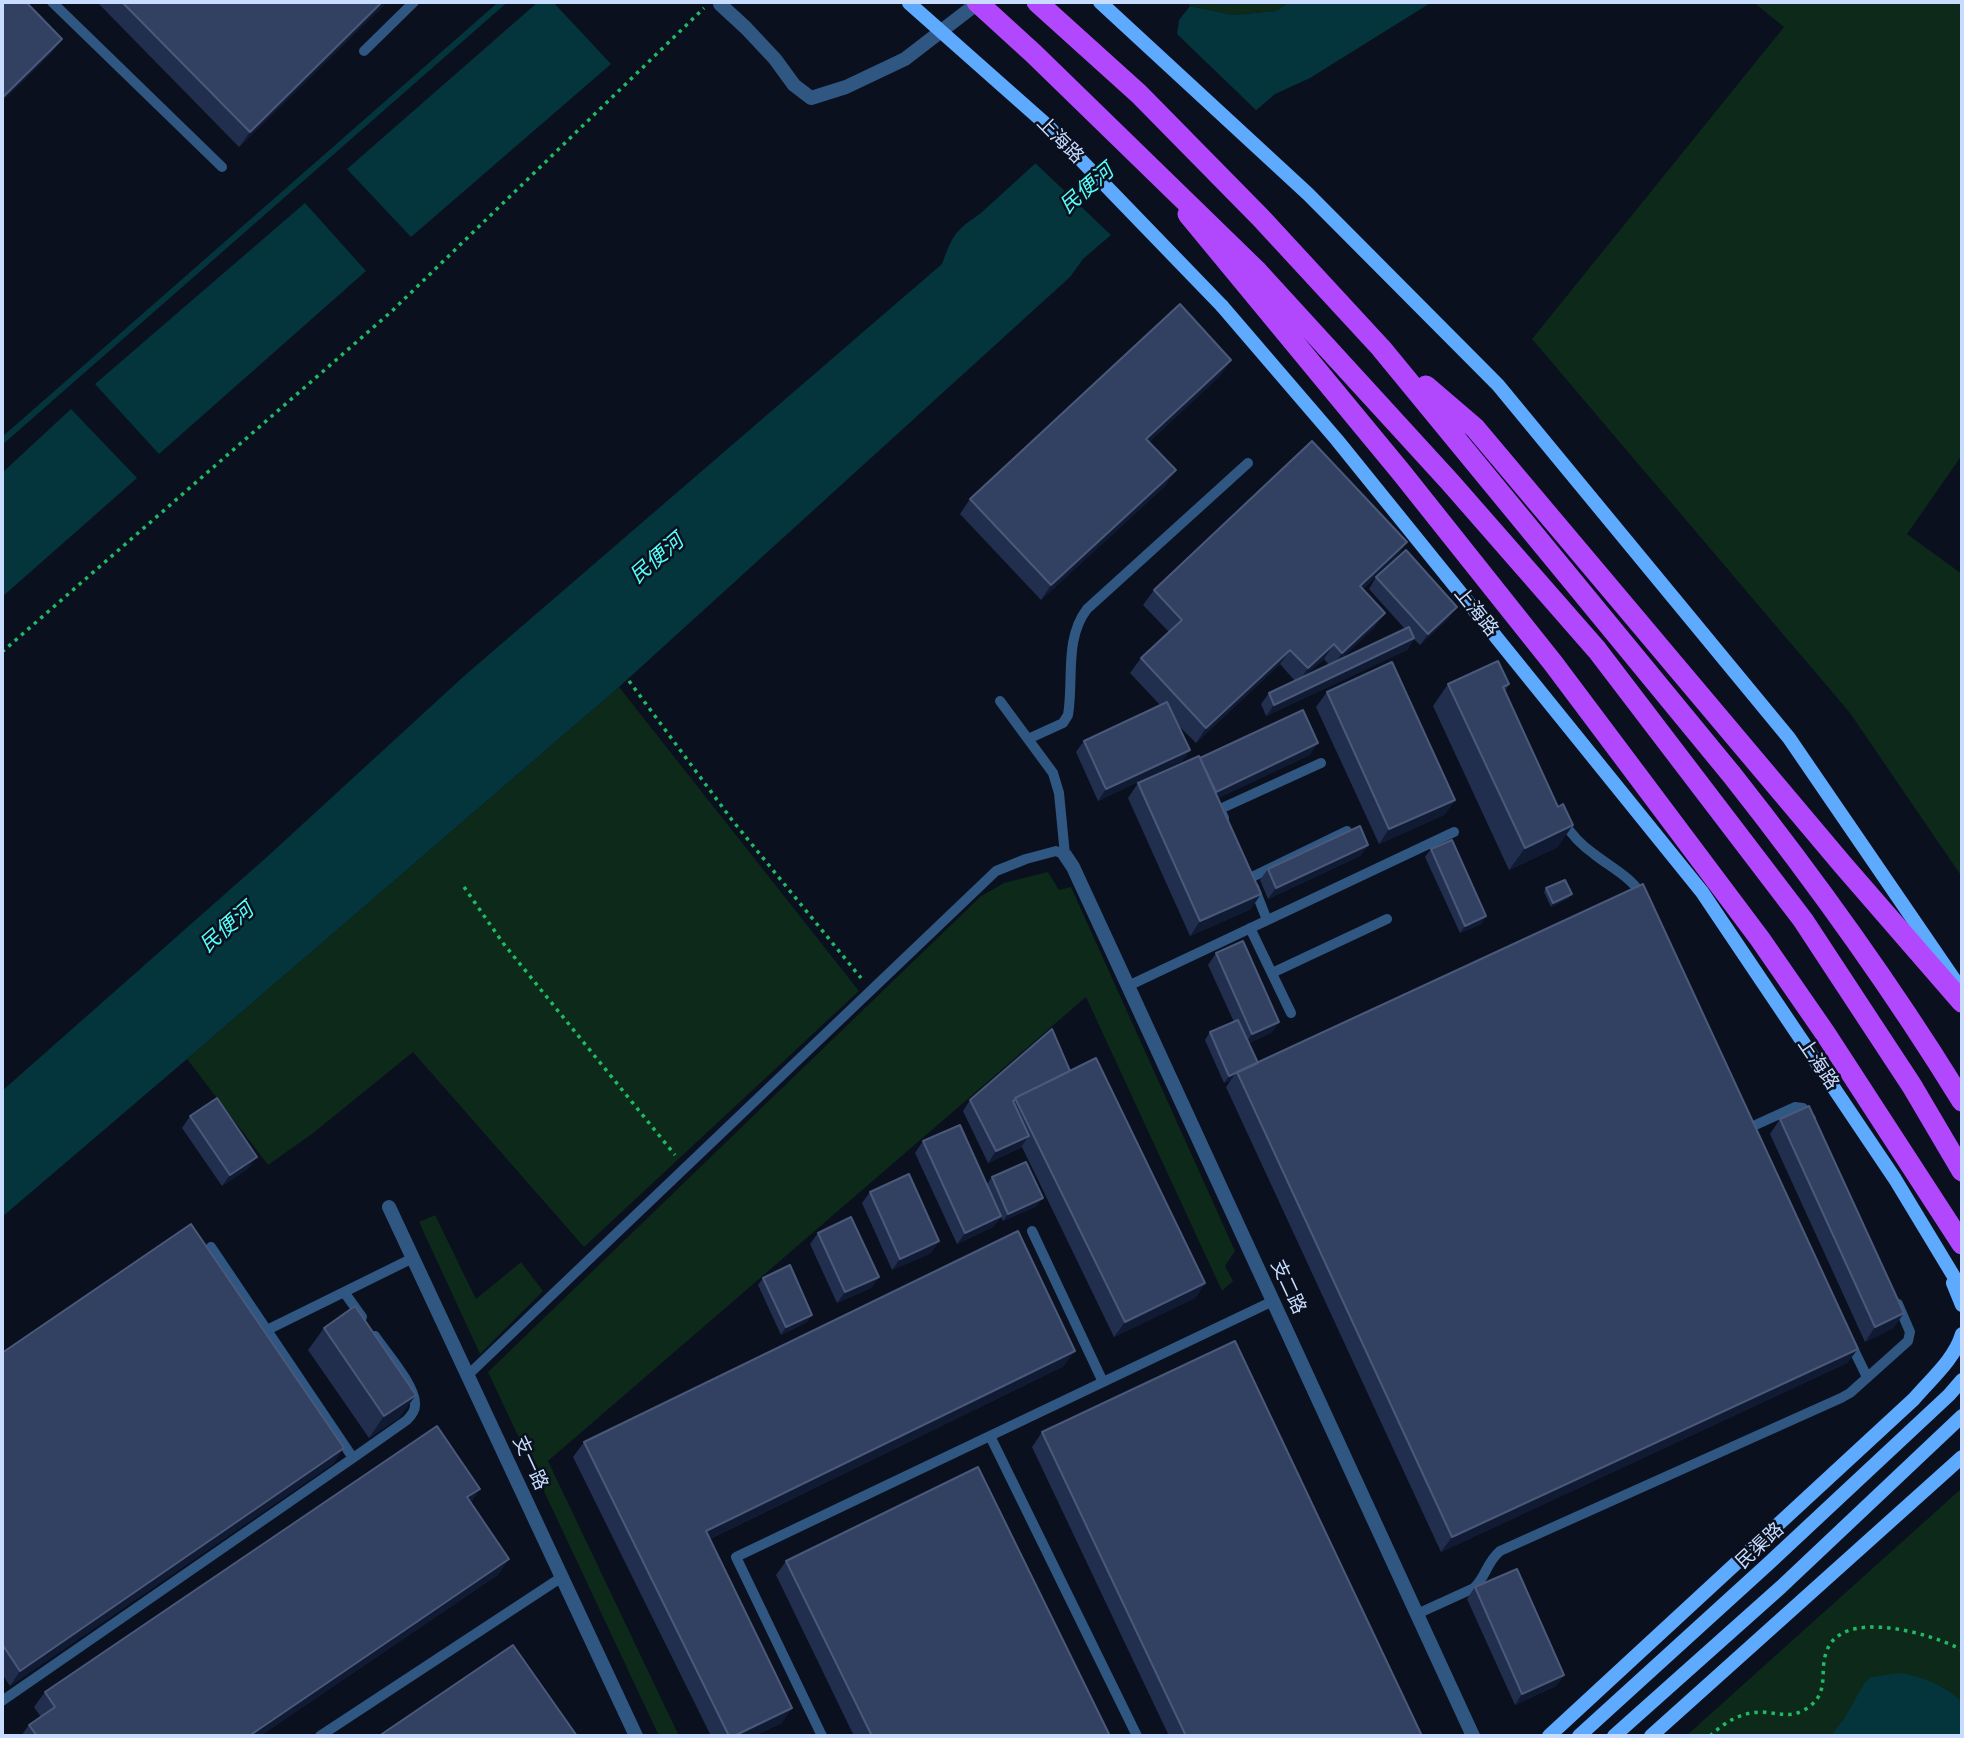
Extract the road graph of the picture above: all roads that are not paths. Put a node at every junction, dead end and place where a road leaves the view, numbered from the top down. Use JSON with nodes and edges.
{"nodes":[{"id":1,"x":52,"y":2,"type":"edge"},
{"id":2,"x":414,"y":2,"type":"edge"},
{"id":3,"x":909,"y":2,"type":"edge"},
{"id":4,"x":978,"y":2,"type":"edge"},
{"id":5,"x":1037,"y":2,"type":"edge"},
{"id":6,"x":1100,"y":2,"type":"edge"},
{"id":7,"x":720,"y":4,"type":"road end"},
{"id":8,"x":364,"y":51,"type":"dead end"},
{"id":9,"x":222,"y":167,"type":"dead end"},
{"id":10,"x":1251,"y":276,"type":"junction"},
{"id":11,"x":1381,"y":348,"type":"junction"},
{"id":12,"x":1248,"y":463,"type":"dead end"},
{"id":13,"x":1000,"y":701,"type":"dead end"},
{"id":14,"x":1028,"y":739,"type":"junction"},
{"id":15,"x":1321,"y":763,"type":"dead end"},
{"id":16,"x":1556,"y":812,"type":"edge"},
{"id":17,"x":1347,"y":831,"type":"edge"},
{"id":18,"x":1230,"y":832,"type":"edge"},
{"id":19,"x":1454,"y":832,"type":"dead end"},
{"id":20,"x":1065,"y":855,"type":"junction"},
{"id":21,"x":1245,"y":867,"type":"edge"},
{"id":22,"x":1250,"y":878,"type":"junction"},
{"id":23,"x":1647,"y":906,"type":"edge"},
{"id":24,"x":1387,"y":919,"type":"dead end"},
{"id":25,"x":1268,"y":920,"type":"junction"},
{"id":26,"x":1250,"y":928,"type":"junction"},
{"id":27,"x":1272,"y":973,"type":"junction"},
{"id":28,"x":1128,"y":986,"type":"junction"},
{"id":29,"x":1962,"y":991,"type":"edge"},
{"id":30,"x":1962,"y":1002,"type":"edge"},
{"id":31,"x":1291,"y":1013,"type":"dead end"},
{"id":32,"x":1962,"y":1101,"type":"edge"},
{"id":33,"x":1745,"y":1114,"type":"edge"},
{"id":34,"x":1751,"y":1126,"type":"junction"},
{"id":35,"x":1815,"y":1128,"type":"edge"},
{"id":36,"x":1756,"y":1139,"type":"edge"},
{"id":37,"x":1962,"y":1171,"type":"edge"},
{"id":38,"x":389,"y":1207,"type":"dead end"},
{"id":39,"x":1032,"y":1231,"type":"dead end"},
{"id":40,"x":1962,"y":1244,"type":"edge"},
{"id":41,"x":211,"y":1247,"type":"dead end"},
{"id":42,"x":1942,"y":1256,"type":"junction"},
{"id":43,"x":413,"y":1258,"type":"junction"},
{"id":44,"x":1962,"y":1290,"type":"edge"},
{"id":45,"x":344,"y":1292,"type":"junction"},
{"id":46,"x":1892,"y":1292,"type":"edge"},
{"id":47,"x":1273,"y":1301,"type":"junction"},
{"id":48,"x":1962,"y":1305,"type":"edge"},
{"id":49,"x":1843,"y":1327,"type":"edge"},
{"id":50,"x":267,"y":1330,"type":"junction"},
{"id":51,"x":1962,"y":1334,"type":"edge"},
{"id":52,"x":468,"y":1375,"type":"junction"},
{"id":53,"x":1867,"y":1377,"type":"junction"},
{"id":54,"x":1962,"y":1380,"type":"edge"},
{"id":55,"x":1103,"y":1382,"type":"junction"},
{"id":56,"x":1962,"y":1416,"type":"edge"},
{"id":57,"x":990,"y":1436,"type":"junction"},
{"id":58,"x":1962,"y":1457,"type":"edge"},
{"id":59,"x":353,"y":1458,"type":"junction"},
{"id":60,"x":562,"y":1577,"type":"junction"},
{"id":61,"x":1417,"y":1614,"type":"junction"},
{"id":62,"x":2,"y":1701,"type":"edge"},
{"id":63,"x":320,"y":1736,"type":"edge"},
{"id":64,"x":636,"y":1736,"type":"edge"},
{"id":65,"x":822,"y":1736,"type":"edge"},
{"id":66,"x":1136,"y":1736,"type":"edge"},
{"id":67,"x":1473,"y":1736,"type":"edge"},
{"id":68,"x":1549,"y":1736,"type":"edge"},
{"id":69,"x":1579,"y":1736,"type":"edge"},
{"id":70,"x":1614,"y":1736,"type":"edge"},
{"id":71,"x":1651,"y":1736,"type":"edge"}],
"edges":[{"from":1,"to":9,"type":"lane"},
{"from":2,"to":8,"type":"lane"},
{"from":3,"to":42,"type":"main road","name":"上海路","bridge":true},
{"from":4,"to":7,"type":"street"},
{"from":4,"to":10,"type":"highway","bridge":true},
{"from":5,"to":11,"type":"highway"},
{"from":6,"to":29,"type":"main road"},
{"from":10,"to":37,"type":"highway"},
{"from":10,"to":40,"type":"highway"},
{"from":11,"to":30,"type":"highway"},
{"from":11,"to":32,"type":"highway"},
{"from":12,"to":14,"type":"lane"},
{"from":13,"to":14,"type":"lane"},
{"from":14,"to":20,"type":"lane"},
{"from":15,"to":18,"type":"lane"},
{"from":16,"to":23,"type":"lane"},
{"from":17,"to":22,"type":"lane"},
{"from":19,"to":25,"type":"lane"},
{"from":20,"to":28,"type":"street","name":"支二路"},
{"from":20,"to":52,"type":"lane"},
{"from":21,"to":22,"type":"lane"},
{"from":22,"to":25,"type":"lane"},
{"from":24,"to":27,"type":"lane"},
{"from":25,"to":26,"type":"lane"},
{"from":26,"to":27,"type":"lane"},
{"from":26,"to":28,"type":"lane"},
{"from":27,"to":31,"type":"lane"},
{"from":28,"to":47,"type":"street","name":"支二路"},
{"from":33,"to":34,"type":"lane"},
{"from":34,"to":35,"type":"lane"},
{"from":34,"to":36,"type":"lane"},
{"from":38,"to":43,"type":"street","name":"支一路"},
{"from":39,"to":55,"type":"lane"},
{"from":41,"to":50,"type":"lane"},
{"from":42,"to":44,"type":"main road","name":"上海路"},
{"from":42,"to":48,"type":"main road"},
{"from":43,"to":45,"type":"lane"},
{"from":43,"to":52,"type":"street","name":"支一路"},
{"from":45,"to":50,"type":"lane"},
{"from":45,"to":59,"type":"lane"},
{"from":46,"to":53,"type":"lane"},
{"from":47,"to":55,"type":"lane"},
{"from":47,"to":61,"type":"street","name":"支二路"},
{"from":49,"to":53,"type":"lane"},
{"from":50,"to":59,"type":"lane"},
{"from":51,"to":68,"type":"main road"},
{"from":52,"to":60,"type":"street","name":"支一路"},
{"from":53,"to":61,"type":"lane"},
{"from":54,"to":69,"type":"main road","name":"民渠路"},
{"from":55,"to":57,"type":"lane"},
{"from":56,"to":70,"type":"main road"},
{"from":57,"to":65,"type":"lane"},
{"from":57,"to":66,"type":"lane"},
{"from":58,"to":71,"type":"main road"},
{"from":59,"to":62,"type":"lane"},
{"from":60,"to":63,"type":"lane"},
{"from":60,"to":64,"type":"street","name":"支一路"},
{"from":61,"to":67,"type":"street","name":"支二路"}]}
